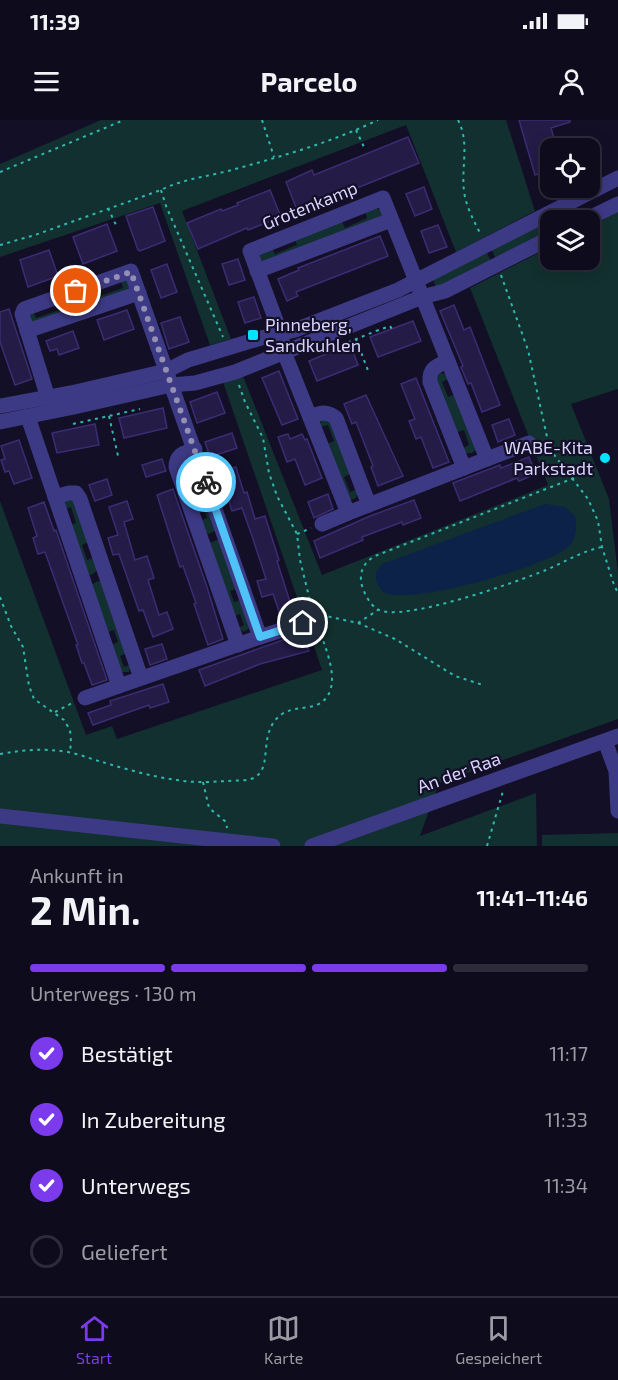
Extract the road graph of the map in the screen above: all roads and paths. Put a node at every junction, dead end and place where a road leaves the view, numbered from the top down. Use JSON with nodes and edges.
{"nodes":[{"id":1,"x":124,"y":120,"type":"edge"},
{"id":2,"x":262,"y":120,"type":"edge"},
{"id":3,"x":378,"y":120,"type":"edge"},
{"id":4,"x":459,"y":120,"type":"edge"},
{"id":5,"x":356,"y":130,"type":"junction"},
{"id":6,"x":364,"y":147,"type":"dead end"},
{"id":7,"x":274,"y":158,"type":"junction"},
{"id":8,"x":0,"y":172,"type":"edge"},
{"id":9,"x":618,"y":178,"type":"edge"},
{"id":10,"x":618,"y":204,"type":"edge"},
{"id":11,"x":108,"y":208,"type":"junction"},
{"id":12,"x":568,"y":210,"type":"edge"},
{"id":13,"x":600,"y":213,"type":"edge"},
{"id":14,"x":391,"y":220,"type":"junction"},
{"id":15,"x":540,"y":223,"type":"edge"},
{"id":16,"x":116,"y":225,"type":"dead end"},
{"id":17,"x":540,"y":243,"type":"edge"},
{"id":18,"x":0,"y":244,"type":"edge"},
{"id":19,"x":486,"y":245,"type":"junction"},
{"id":20,"x":497,"y":266,"type":"junction"},
{"id":21,"x":257,"y":272,"type":"junction"},
{"id":22,"x":415,"y":281,"type":"junction"},
{"id":23,"x":139,"y":293,"type":"junction"},
{"id":24,"x":422,"y":297,"type":"junction"},
{"id":25,"x":374,"y":326,"type":"dead end"},
{"id":26,"x":392,"y":329,"type":"dead end"},
{"id":27,"x":376,"y":331,"type":"junction"},
{"id":28,"x":27,"y":332,"type":"junction"},
{"id":29,"x":281,"y":334,"type":"junction"},
{"id":30,"x":356,"y":339,"type":"junction"},
{"id":31,"x":334,"y":348,"type":"dead end"},
{"id":32,"x":284,"y":352,"type":"junction"},
{"id":33,"x":448,"y":362,"type":"junction"},
{"id":34,"x":369,"y":373,"type":"dead end"},
{"id":35,"x":169,"y":378,"type":"junction"},
{"id":36,"x":138,"y":403,"type":"dead end"},
{"id":37,"x":0,"y":406,"type":"edge"},
{"id":38,"x":37,"y":408,"type":"junction"},
{"id":39,"x":140,"y":409,"type":"junction"},
{"id":40,"x":141,"y":413,"type":"dead end"},
{"id":41,"x":109,"y":416,"type":"junction"},
{"id":42,"x":310,"y":417,"type":"junction"},
{"id":43,"x":71,"y":418,"type":"dead end"},
{"id":44,"x":0,"y":422,"type":"edge"},
{"id":45,"x":73,"y":424,"type":"junction"},
{"id":46,"x":74,"y":428,"type":"dead end"},
{"id":47,"x":529,"y":443,"type":"dead end"},
{"id":48,"x":195,"y":449,"type":"junction"},
{"id":49,"x":118,"y":456,"type":"dead end"},
{"id":50,"x":487,"y":459,"type":"junction"},
{"id":51,"x":464,"y":468,"type":"junction"},
{"id":52,"x":574,"y":478,"type":"junction"},
{"id":53,"x":55,"y":497,"type":"junction"},
{"id":54,"x":369,"y":505,"type":"junction"},
{"id":55,"x":348,"y":513,"type":"junction"},
{"id":56,"x":322,"y":524,"type":"joint"},
{"id":57,"x":223,"y":533,"type":"junction"},
{"id":58,"x":297,"y":534,"type":"dead end"},
{"id":59,"x":202,"y":540,"type":"junction"},
{"id":60,"x":602,"y":547,"type":"junction"},
{"id":61,"x":106,"y":574,"type":"junction"},
{"id":62,"x":84,"y":581,"type":"junction"},
{"id":63,"x":618,"y":593,"type":"edge"},
{"id":64,"x":0,"y":597,"type":"edge"},
{"id":65,"x":378,"y":610,"type":"junction"},
{"id":66,"x":303,"y":623,"type":"joint"},
{"id":67,"x":358,"y":623,"type":"junction"},
{"id":68,"x":260,"y":637,"type":"junction"},
{"id":69,"x":238,"y":645,"type":"junction"},
{"id":70,"x":141,"y":678,"type":"junction"},
{"id":71,"x":483,"y":685,"type":"dead end"},
{"id":72,"x":119,"y":686,"type":"junction"},
{"id":73,"x":85,"y":698,"type":"joint"},
{"id":74,"x":54,"y":712,"type":"junction"},
{"id":75,"x":612,"y":738,"type":"edge"},
{"id":76,"x":70,"y":752,"type":"dead end"},
{"id":77,"x":507,"y":777,"type":"junction"},
{"id":78,"x":202,"y":782,"type":"dead end"},
{"id":79,"x":618,"y":811,"type":"edge"},
{"id":80,"x":0,"y":816,"type":"edge"},
{"id":81,"x":232,"y":843,"type":"junction"},
{"id":82,"x":273,"y":846,"type":"edge"},
{"id":83,"x":312,"y":846,"type":"edge"},
{"id":84,"x":487,"y":846,"type":"edge"}],
"edges":[{"from":1,"to":8,"type":"path"},
{"from":2,"to":7,"type":"path"},
{"from":3,"to":5,"type":"path"},
{"from":4,"to":19,"type":"path"},
{"from":5,"to":6,"type":"path"},
{"from":5,"to":7,"type":"path"},
{"from":7,"to":11,"type":"path"},
{"from":9,"to":12,"type":"street"},
{"from":10,"to":13,"type":"street"},
{"from":11,"to":16,"type":"path"},
{"from":11,"to":18,"type":"path"},
{"from":14,"to":21,"type":"street"},
{"from":14,"to":21,"type":"street","name":"Grotenkamp"},
{"from":14,"to":22,"type":"street","name":"Grotenkamp"},
{"from":15,"to":19,"type":"street"},
{"from":17,"to":20,"type":"street"},
{"from":19,"to":22,"type":"street"},
{"from":20,"to":24,"type":"street"},
{"from":20,"to":52,"type":"path"},
{"from":21,"to":29,"type":"street","name":"Grotenkamp"},
{"from":22,"to":24,"type":"street","name":"Grotenkamp"},
{"from":22,"to":29,"type":"street"},
{"from":23,"to":28,"type":"street"},
{"from":23,"to":28,"type":"street"},
{"from":23,"to":35,"type":"street"},
{"from":24,"to":32,"type":"street"},
{"from":24,"to":33,"type":"street","name":"Grotenkamp"},
{"from":25,"to":27,"type":"path"},
{"from":26,"to":27,"type":"path"},
{"from":27,"to":30,"type":"path"},
{"from":28,"to":38,"type":"street"},
{"from":29,"to":32,"type":"street","name":"Grotenkamp"},
{"from":29,"to":35,"type":"street"},
{"from":30,"to":31,"type":"path"},
{"from":30,"to":34,"type":"path"},
{"from":32,"to":35,"type":"street"},
{"from":32,"to":42,"type":"street","name":"Grotenkamp"},
{"from":33,"to":50,"type":"street","name":"Grotenkamp"},
{"from":33,"to":51,"type":"street"},
{"from":35,"to":38,"type":"street"},
{"from":35,"to":38,"type":"street"},
{"from":35,"to":48,"type":"street"},
{"from":36,"to":39,"type":"path"},
{"from":37,"to":38,"type":"street"},
{"from":38,"to":44,"type":"street"},
{"from":38,"to":53,"type":"street"},
{"from":39,"to":40,"type":"path"},
{"from":39,"to":41,"type":"path"},
{"from":41,"to":45,"type":"path"},
{"from":41,"to":49,"type":"path"},
{"from":42,"to":54,"type":"street"},
{"from":42,"to":55,"type":"street","name":"Grotenkamp"},
{"from":43,"to":45,"type":"path"},
{"from":45,"to":46,"type":"path"},
{"from":47,"to":50,"type":"street"},
{"from":48,"to":57,"type":"street"},
{"from":48,"to":59,"type":"street"},
{"from":50,"to":51,"type":"street"},
{"from":51,"to":54,"type":"street"},
{"from":52,"to":60,"type":"path"},
{"from":52,"to":65,"type":"path"},
{"from":53,"to":61,"type":"street"},
{"from":53,"to":62,"type":"street"},
{"from":54,"to":55,"type":"street"},
{"from":55,"to":56,"type":"street"},
{"from":56,"to":58,"type":"path"},
{"from":57,"to":59,"type":"street"},
{"from":57,"to":68,"type":"street"},
{"from":59,"to":69,"type":"street"},
{"from":60,"to":63,"type":"path"},
{"from":60,"to":65,"type":"path"},
{"from":61,"to":62,"type":"street"},
{"from":61,"to":70,"type":"street"},
{"from":62,"to":72,"type":"street"},
{"from":64,"to":74,"type":"path"},
{"from":65,"to":67,"type":"path"},
{"from":66,"to":67,"type":"path"},
{"from":66,"to":68,"type":"street"},
{"from":67,"to":71,"type":"path"},
{"from":68,"to":69,"type":"street"},
{"from":69,"to":70,"type":"street"},
{"from":70,"to":72,"type":"street"},
{"from":72,"to":73,"type":"street"},
{"from":73,"to":74,"type":"path"},
{"from":74,"to":76,"type":"path"},
{"from":75,"to":77,"type":"street","name":"An der Raa"},
{"from":75,"to":79,"type":"street"},
{"from":77,"to":83,"type":"street","name":"An der Raa"},
{"from":77,"to":84,"type":"path"},
{"from":78,"to":81,"type":"path"},
{"from":80,"to":81,"type":"street"},
{"from":81,"to":82,"type":"street"}]}
